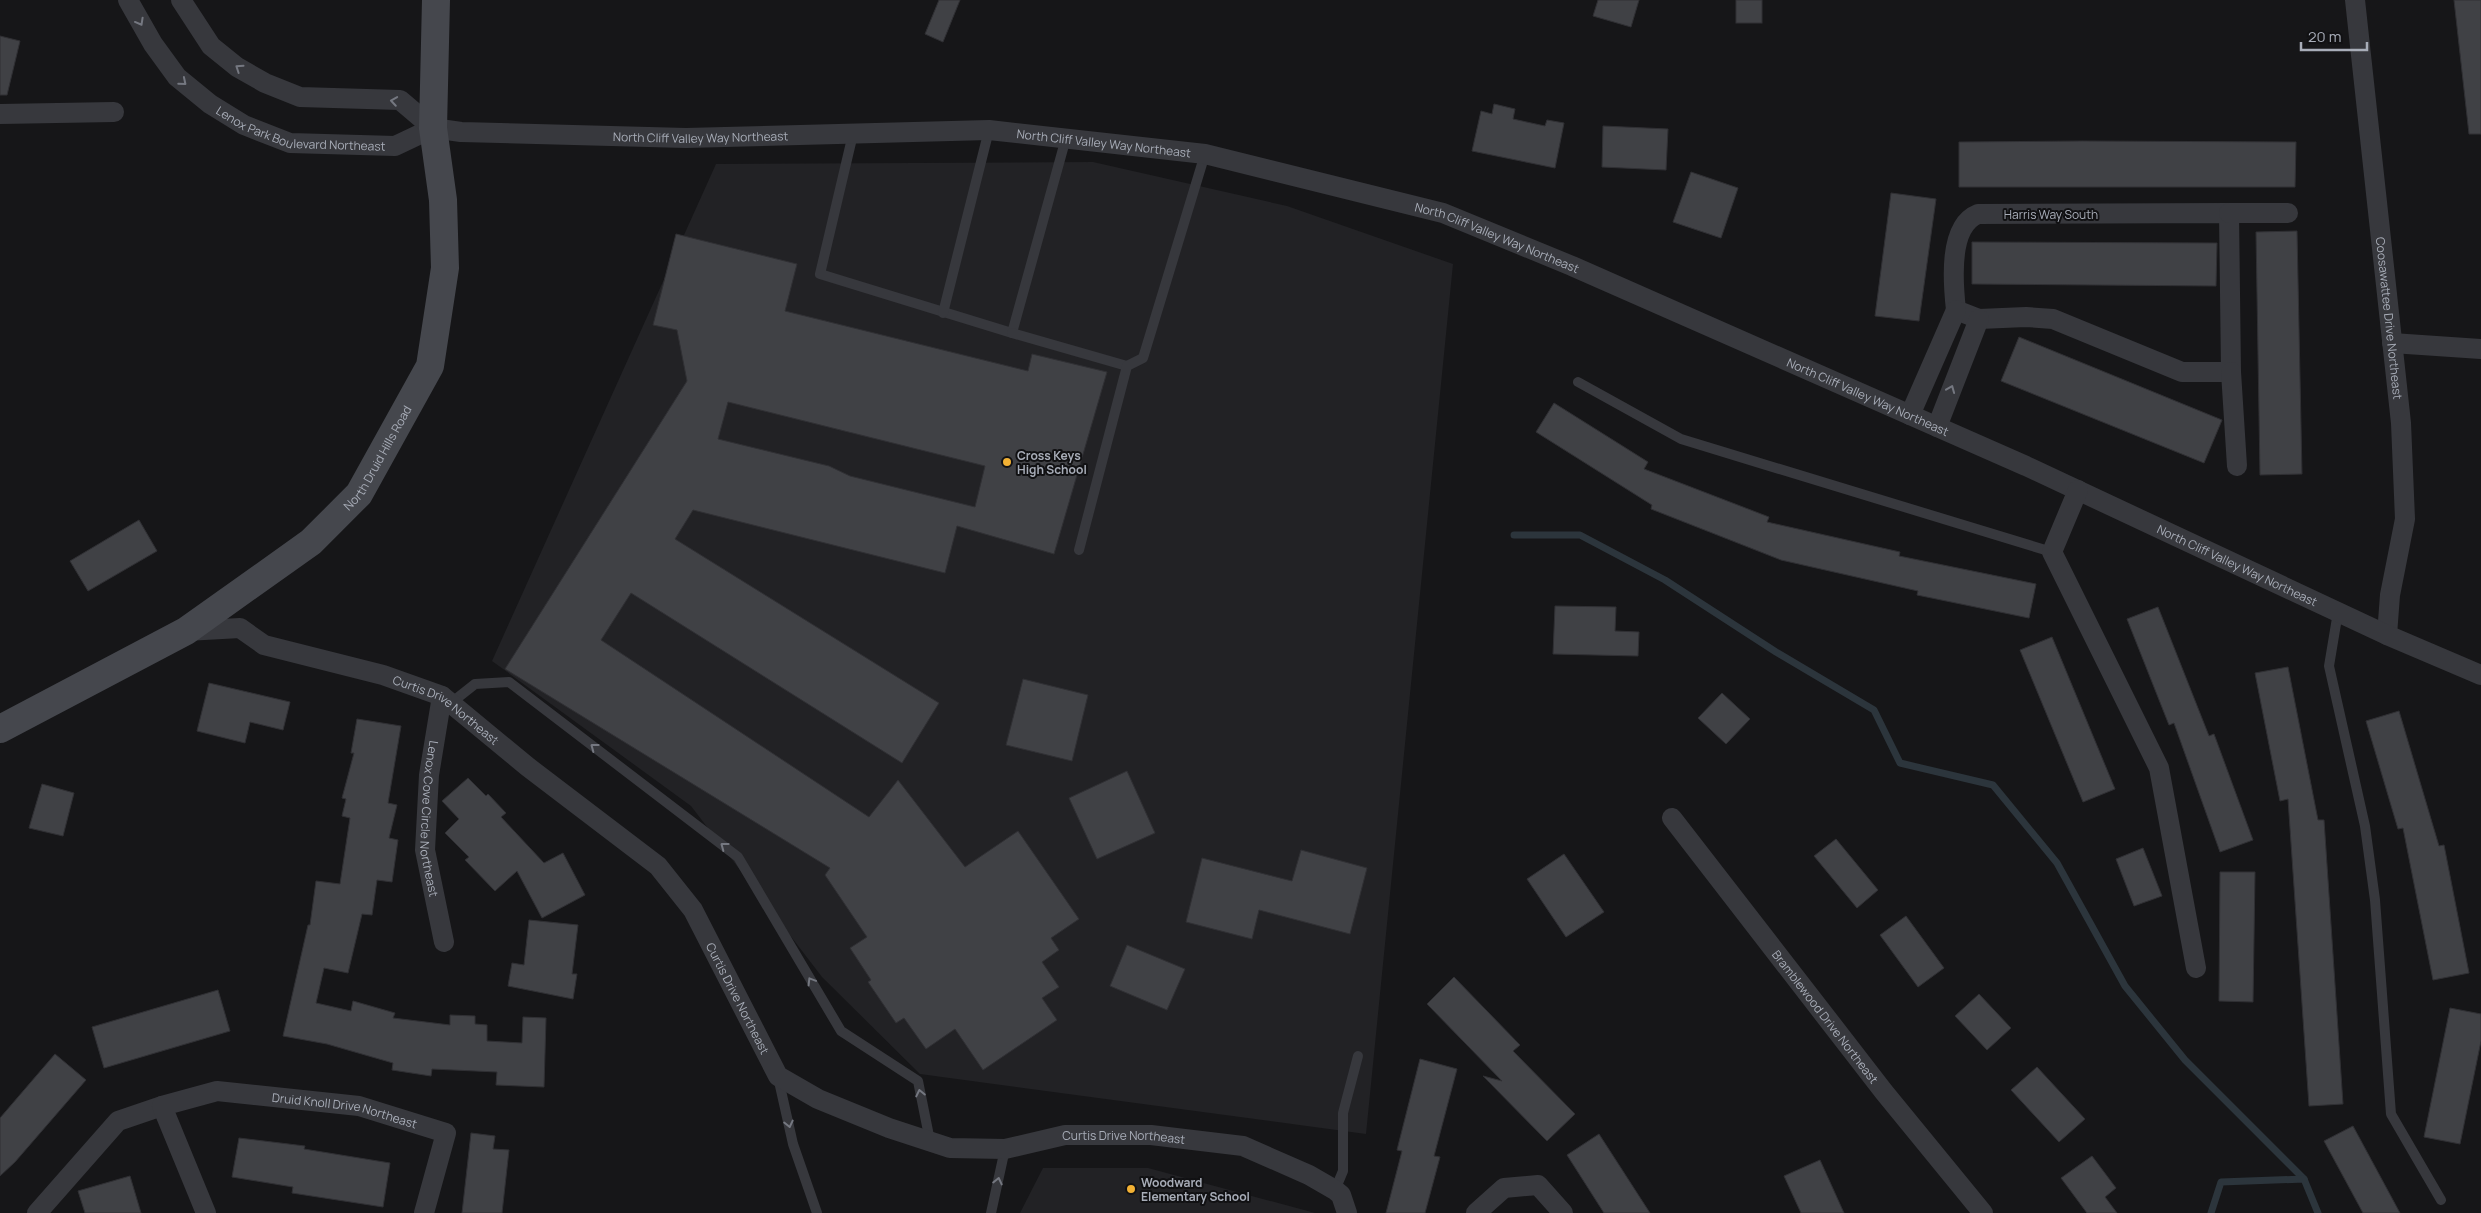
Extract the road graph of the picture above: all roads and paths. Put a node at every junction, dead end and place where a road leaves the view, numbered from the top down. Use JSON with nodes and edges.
{"nodes":[{"id":1,"x":128,"y":0,"type":"edge"},
{"id":2,"x":181,"y":0,"type":"edge"},
{"id":3,"x":436,"y":0,"type":"edge"},
{"id":4,"x":2355,"y":0,"type":"edge"},
{"id":5,"x":114,"y":112,"type":"dead end"},
{"id":6,"x":0,"y":114,"type":"edge"},
{"id":7,"x":433,"y":128,"type":"junction"},
{"id":8,"x":989,"y":130,"type":"junction"},
{"id":9,"x":853,"y":134,"type":"junction"},
{"id":10,"x":1066,"y":138,"type":"junction"},
{"id":11,"x":1205,"y":154,"type":"junction"},
{"id":12,"x":2229,"y":212,"type":"junction"},
{"id":13,"x":2288,"y":212,"type":"dead end"},
{"id":14,"x":1956,"y":310,"type":"junction"},
{"id":15,"x":943,"y":313,"type":"junction"},
{"id":16,"x":1979,"y":319,"type":"junction"},
{"id":17,"x":1012,"y":333,"type":"junction"},
{"id":18,"x":2392,"y":343,"type":"junction"},
{"id":19,"x":2481,"y":349,"type":"edge"},
{"id":20,"x":1127,"y":366,"type":"junction"},
{"id":21,"x":2232,"y":372,"type":"junction"},
{"id":22,"x":1578,"y":382,"type":"dead end"},
{"id":23,"x":1910,"y":414,"type":"junction"},
{"id":24,"x":1937,"y":426,"type":"junction"},
{"id":25,"x":2237,"y":466,"type":"dead end"},
{"id":26,"x":2078,"y":490,"type":"junction"},
{"id":27,"x":1079,"y":550,"type":"dead end"},
{"id":28,"x":2052,"y":552,"type":"junction"},
{"id":29,"x":2338,"y":612,"type":"junction"},
{"id":30,"x":186,"y":631,"type":"junction"},
{"id":31,"x":2387,"y":636,"type":"junction"},
{"id":32,"x":2481,"y":675,"type":"edge"},
{"id":33,"x":447,"y":699,"type":"junction"},
{"id":34,"x":0,"y":729,"type":"edge"},
{"id":35,"x":1672,"y":818,"type":"dead end"},
{"id":36,"x":444,"y":942,"type":"dead end"},
{"id":37,"x":2196,"y":968,"type":"dead end"},
{"id":38,"x":1358,"y":1056,"type":"dead end"},
{"id":39,"x":778,"y":1076,"type":"junction"},
{"id":40,"x":162,"y":1106,"type":"junction"},
{"id":41,"x":930,"y":1141,"type":"junction"},
{"id":42,"x":1006,"y":1149,"type":"junction"},
{"id":43,"x":1335,"y":1190,"type":"junction"},
{"id":44,"x":2441,"y":1200,"type":"dead end"},
{"id":45,"x":37,"y":1213,"type":"edge"},
{"id":46,"x":206,"y":1213,"type":"edge"},
{"id":47,"x":424,"y":1213,"type":"edge"},
{"id":48,"x":817,"y":1213,"type":"edge"},
{"id":49,"x":991,"y":1213,"type":"edge"},
{"id":50,"x":1347,"y":1213,"type":"edge"},
{"id":51,"x":1476,"y":1213,"type":"edge"},
{"id":52,"x":1563,"y":1213,"type":"edge"},
{"id":53,"x":1983,"y":1213,"type":"edge"}],
"edges":[{"from":1,"to":7,"type":"street","name":"Lenox Park Boulevard Northeast","one_way":true},
{"from":7,"to":2,"type":"street","one_way":true},
{"from":3,"to":7,"type":"main road","name":"North Druid Hills Road"},
{"from":4,"to":18,"type":"street","name":"Coosawattee Drive Northeast"},
{"from":5,"to":6,"type":"street"},
{"from":7,"to":9,"type":"street","name":"North Cliff Valley Way Northeast"},
{"from":7,"to":30,"type":"main road","name":"North Druid Hills Road"},
{"from":8,"to":9,"type":"street","name":"North Cliff Valley Way Northeast"},
{"from":8,"to":10,"type":"street","name":"North Cliff Valley Way Northeast"},
{"from":8,"to":15,"type":"lane"},
{"from":9,"to":15,"type":"lane"},
{"from":10,"to":11,"type":"street","name":"North Cliff Valley Way Northeast"},
{"from":10,"to":17,"type":"lane"},
{"from":11,"to":20,"type":"lane"},
{"from":11,"to":23,"type":"street","name":"North Cliff Valley Way Northeast"},
{"from":12,"to":13,"type":"street","name":"Harris Way South"},
{"from":12,"to":14,"type":"street","name":"Harris Way South"},
{"from":12,"to":21,"type":"street"},
{"from":14,"to":16,"type":"street"},
{"from":14,"to":23,"type":"street","name":"Harris Way South"},
{"from":15,"to":17,"type":"lane"},
{"from":16,"to":21,"type":"street"},
{"from":24,"to":16,"type":"street","one_way":true},
{"from":17,"to":20,"type":"lane"},
{"from":18,"to":19,"type":"street"},
{"from":18,"to":31,"type":"street","name":"Coosawattee Drive Northeast"},
{"from":20,"to":27,"type":"lane"},
{"from":21,"to":25,"type":"street"},
{"from":22,"to":28,"type":"lane"},
{"from":23,"to":24,"type":"street","name":"North Cliff Valley Way Northeast"},
{"from":24,"to":26,"type":"street","name":"North Cliff Valley Way Northeast"},
{"from":26,"to":28,"type":"street"},
{"from":26,"to":29,"type":"street","name":"North Cliff Valley Way Northeast"},
{"from":28,"to":37,"type":"street"},
{"from":29,"to":31,"type":"street","name":"North Cliff Valley Way Northeast"},
{"from":29,"to":44,"type":"lane"},
{"from":30,"to":33,"type":"street","name":"Curtis Drive Northeast"},
{"from":30,"to":34,"type":"main road","name":"North Druid Hills Road"},
{"from":31,"to":32,"type":"street","name":"North Cliff Valley Way Northeast"},
{"from":33,"to":36,"type":"street","name":"Lenox Cove Circle Northeast"},
{"from":33,"to":39,"type":"street","name":"Curtis Drive Northeast"},
{"from":41,"to":33,"type":"lane","one_way":true},
{"from":35,"to":53,"type":"street","name":"Bramblewood Drive Northeast"},
{"from":38,"to":43,"type":"lane"},
{"from":39,"to":41,"type":"street","name":"Curtis Drive Northeast"},
{"from":39,"to":48,"type":"lane","one_way":true},
{"from":40,"to":45,"type":"street","name":"Druid Knoll Drive Northeast"},
{"from":40,"to":46,"type":"street"},
{"from":40,"to":47,"type":"street","name":"Druid Knoll Drive Northeast"},
{"from":41,"to":42,"type":"street","name":"Curtis Drive Northeast"},
{"from":42,"to":43,"type":"street","name":"Curtis Drive Northeast"},
{"from":49,"to":42,"type":"lane","one_way":true},
{"from":43,"to":50,"type":"street"},
{"from":51,"to":52,"type":"street"}]}
